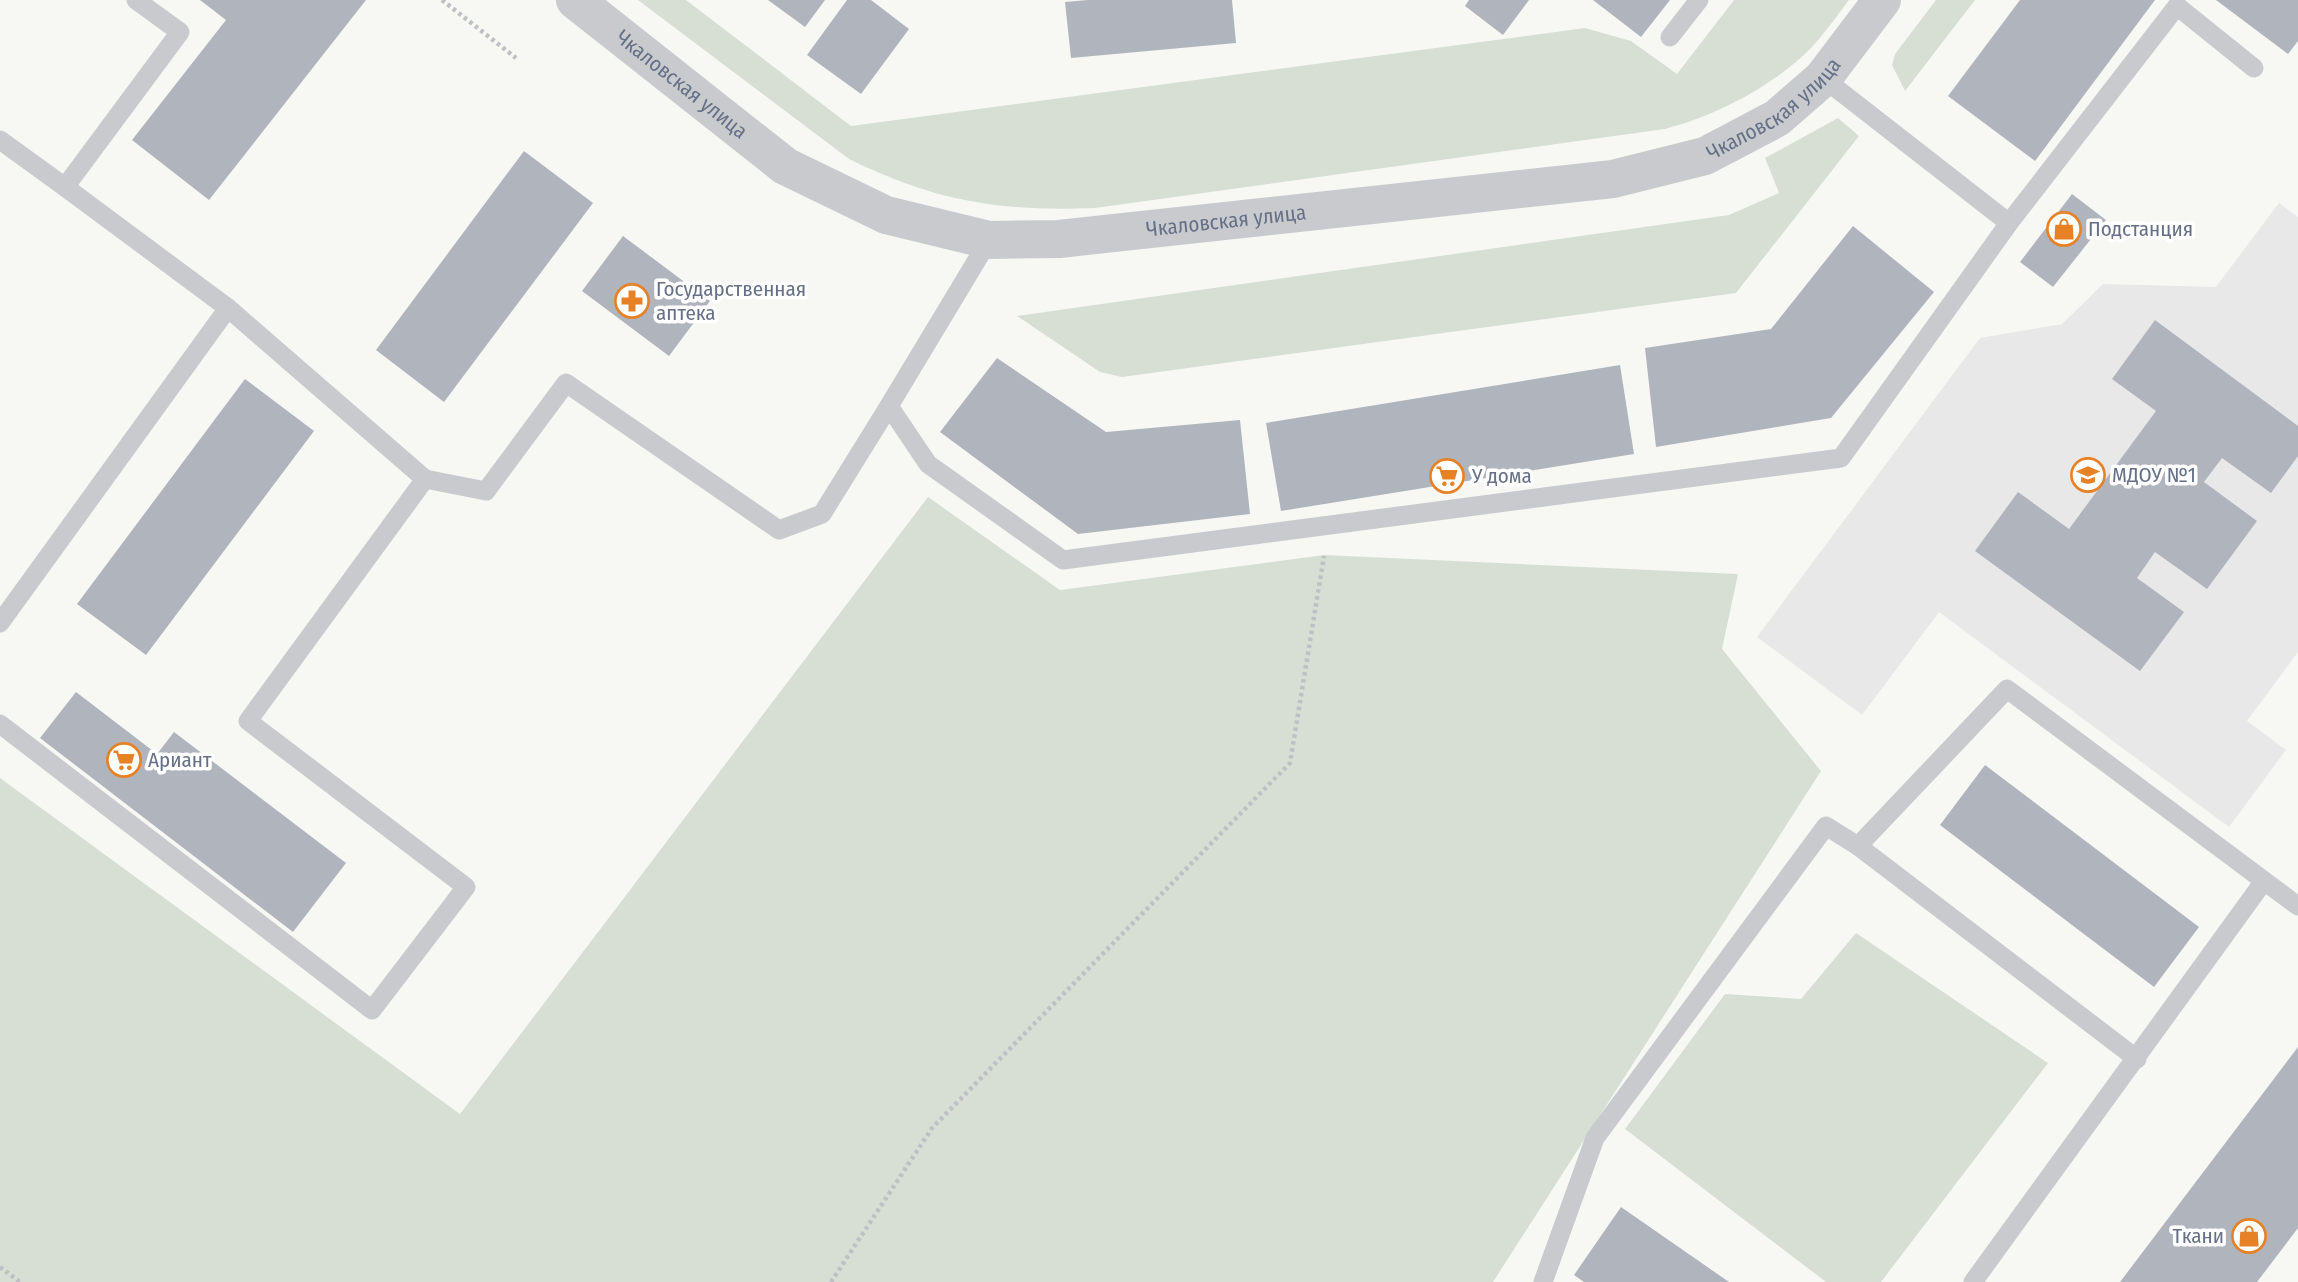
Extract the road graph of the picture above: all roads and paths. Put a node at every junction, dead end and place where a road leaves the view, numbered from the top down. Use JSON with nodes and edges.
{"nodes":[{"id":1,"x":136,"y":0,"type":"edge"},
{"id":2,"x":442,"y":0,"type":"edge"},
{"id":3,"x":575,"y":0,"type":"edge"},
{"id":4,"x":1699,"y":0,"type":"edge"},
{"id":5,"x":1882,"y":0,"type":"edge"},
{"id":6,"x":1670,"y":37,"type":"dead end"},
{"id":7,"x":516,"y":58,"type":"dead end"},
{"id":8,"x":2255,"y":68,"type":"dead end"},
{"id":9,"x":1824,"y":78,"type":"junction"},
{"id":10,"x":0,"y":140,"type":"edge"},
{"id":11,"x":65,"y":187,"type":"junction"},
{"id":12,"x":2009,"y":223,"type":"junction"},
{"id":13,"x":989,"y":240,"type":"junction"},
{"id":14,"x":228,"y":308,"type":"junction"},
{"id":15,"x":889,"y":406,"type":"junction"},
{"id":16,"x":425,"y":479,"type":"junction"},
{"id":17,"x":1324,"y":555,"type":"dead end"},
{"id":18,"x":0,"y":623,"type":"edge"},
{"id":19,"x":0,"y":724,"type":"edge"},
{"id":20,"x":1858,"y":846,"type":"junction"},
{"id":21,"x":2264,"y":881,"type":"junction"},
{"id":22,"x":2298,"y":906,"type":"edge"},
{"id":23,"x":2137,"y":1059,"type":"junction"},
{"id":24,"x":0,"y":1267,"type":"edge"},
{"id":25,"x":20,"y":1282,"type":"edge"},
{"id":26,"x":831,"y":1282,"type":"edge"},
{"id":27,"x":1543,"y":1282,"type":"edge"},
{"id":28,"x":1973,"y":1282,"type":"edge"}],
"edges":[{"from":1,"to":11,"type":"lane"},
{"from":2,"to":7,"type":"path"},
{"from":3,"to":13,"type":"street","name":"Чкаловская улица"},
{"from":4,"to":6,"type":"lane"},
{"from":5,"to":9,"type":"street","name":"Чкаловская улица"},
{"from":8,"to":12,"type":"lane"},
{"from":9,"to":12,"type":"lane"},
{"from":9,"to":13,"type":"street","name":"Чкаловская улица"},
{"from":10,"to":11,"type":"lane"},
{"from":11,"to":14,"type":"lane"},
{"from":12,"to":15,"type":"lane"},
{"from":13,"to":15,"type":"lane"},
{"from":14,"to":16,"type":"lane"},
{"from":14,"to":18,"type":"lane"},
{"from":15,"to":16,"type":"lane"},
{"from":16,"to":19,"type":"lane"},
{"from":17,"to":26,"type":"path"},
{"from":20,"to":21,"type":"lane"},
{"from":20,"to":23,"type":"lane"},
{"from":20,"to":27,"type":"lane"},
{"from":21,"to":22,"type":"lane"},
{"from":21,"to":23,"type":"lane"},
{"from":23,"to":28,"type":"lane"},
{"from":24,"to":25,"type":"path"}]}
